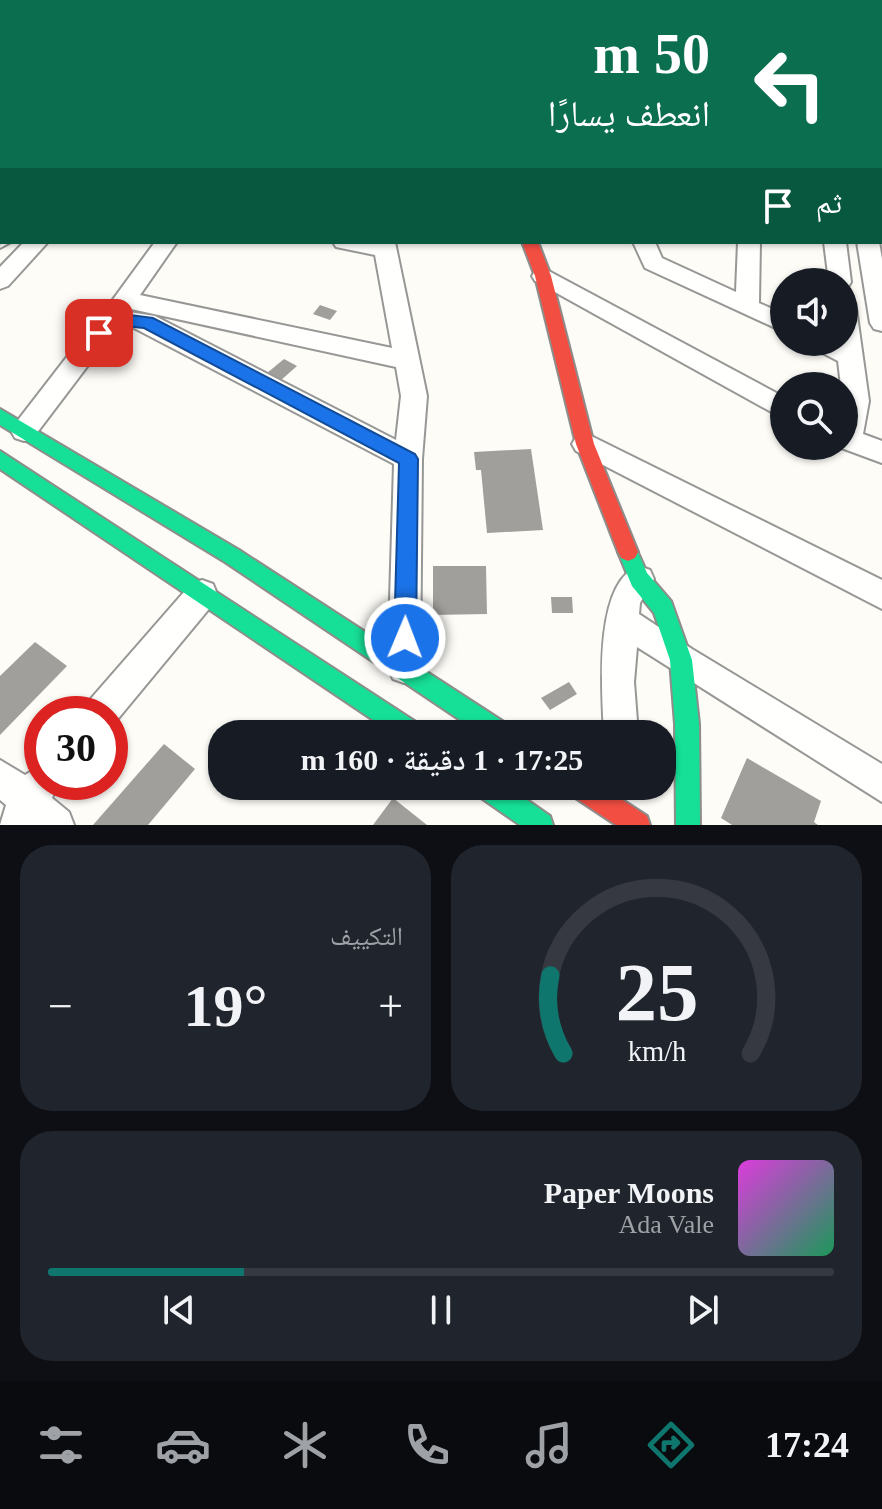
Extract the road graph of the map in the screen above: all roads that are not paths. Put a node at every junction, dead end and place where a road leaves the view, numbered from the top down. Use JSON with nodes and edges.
{"nodes":[{"id":1,"x":35,"y":244,"type":"edge"},
{"id":2,"x":165,"y":244,"type":"edge"},
{"id":3,"x":364,"y":244,"type":"edge"},
{"id":4,"x":531,"y":244,"type":"edge"},
{"id":5,"x":645,"y":244,"type":"edge"},
{"id":6,"x":749,"y":244,"type":"edge"},
{"id":7,"x":835,"y":244,"type":"edge"},
{"id":8,"x":869,"y":244,"type":"edge"},
{"id":9,"x":385,"y":246,"type":"edge"},
{"id":10,"x":838,"y":268,"type":"edge"},
{"id":11,"x":879,"y":274,"type":"edge"},
{"id":12,"x":543,"y":276,"type":"junction"},
{"id":13,"x":0,"y":281,"type":"edge"},
{"id":14,"x":125,"y":300,"type":"junction"},
{"id":15,"x":747,"y":306,"type":"junction"},
{"id":16,"x":770,"y":317,"type":"edge"},
{"id":17,"x":882,"y":323,"type":"edge"},
{"id":18,"x":105,"y":327,"type":"junction"},
{"id":19,"x":850,"y":356,"type":"edge"},
{"id":20,"x":407,"y":360,"type":"junction"},
{"id":21,"x":852,"y":372,"type":"edge"},
{"id":22,"x":770,"y":401,"type":"edge"},
{"id":23,"x":0,"y":416,"type":"edge"},
{"id":24,"x":24,"y":431,"type":"junction"},
{"id":25,"x":858,"y":443,"type":"edge"},
{"id":26,"x":585,"y":444,"type":"junction"},
{"id":27,"x":882,"y":452,"type":"edge"},
{"id":28,"x":0,"y":459,"type":"edge"},
{"id":29,"x":408,"y":459,"type":"junction"},
{"id":30,"x":639,"y":579,"type":"junction"},
{"id":31,"x":202,"y":594,"type":"junction"},
{"id":32,"x":882,"y":595,"type":"edge"},
{"id":33,"x":623,"y":620,"type":"junction"},
{"id":34,"x":681,"y":660,"type":"junction"},
{"id":35,"x":404,"y":668,"type":"junction"},
{"id":36,"x":115,"y":696,"type":"edge"},
{"id":37,"x":393,"y":720,"type":"edge"},
{"id":38,"x":481,"y":720,"type":"edge"},
{"id":39,"x":620,"y":720,"type":"edge"},
{"id":40,"x":0,"y":777,"type":"edge"},
{"id":41,"x":882,"y":784,"type":"edge"},
{"id":42,"x":506,"y":800,"type":"edge"},
{"id":43,"x":604,"y":800,"type":"edge"},
{"id":44,"x":28,"y":802,"type":"edge"},
{"id":45,"x":626,"y":813,"type":"edge"},
{"id":46,"x":56,"y":825,"type":"edge"},
{"id":47,"x":541,"y":825,"type":"edge"},
{"id":48,"x":688,"y":825,"type":"edge"}],
"edges":[{"from":1,"to":13,"type":"street"},
{"from":2,"to":14,"type":"street"},
{"from":3,"to":9,"type":"street"},
{"from":4,"to":12,"type":"street"},
{"from":5,"to":15,"type":"street"},
{"from":6,"to":15,"type":"street"},
{"from":7,"to":10,"type":"street"},
{"from":8,"to":11,"type":"street"},
{"from":9,"to":20,"type":"street"},
{"from":11,"to":17,"type":"street"},
{"from":12,"to":22,"type":"street"},
{"from":12,"to":26,"type":"street"},
{"from":14,"to":18,"type":"street"},
{"from":14,"to":20,"type":"street"},
{"from":15,"to":16,"type":"street"},
{"from":18,"to":24,"type":"street"},
{"from":18,"to":29,"type":"street"},
{"from":19,"to":21,"type":"street"},
{"from":20,"to":29,"type":"street"},
{"from":23,"to":24,"type":"street"},
{"from":24,"to":35,"type":"street"},
{"from":25,"to":27,"type":"street"},
{"from":26,"to":30,"type":"street"},
{"from":26,"to":32,"type":"street"},
{"from":28,"to":31,"type":"street"},
{"from":29,"to":35,"type":"street"},
{"from":30,"to":33,"type":"street"},
{"from":30,"to":34,"type":"street"},
{"from":31,"to":36,"type":"street"},
{"from":31,"to":37,"type":"street"},
{"from":33,"to":34,"type":"street"},
{"from":33,"to":39,"type":"street"},
{"from":34,"to":41,"type":"street"},
{"from":34,"to":48,"type":"street"},
{"from":35,"to":38,"type":"street"},
{"from":40,"to":44,"type":"street"},
{"from":42,"to":47,"type":"street"},
{"from":43,"to":45,"type":"street"},
{"from":44,"to":46,"type":"street"}]}
